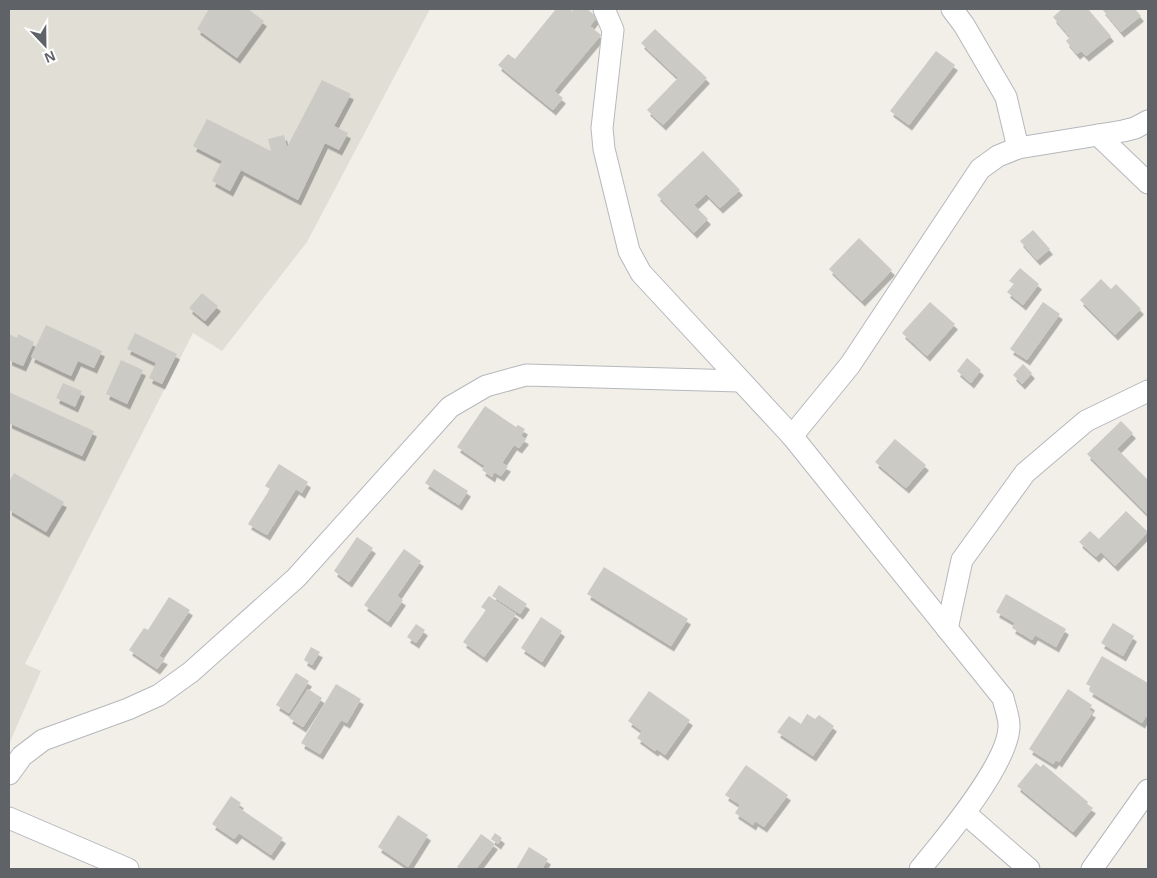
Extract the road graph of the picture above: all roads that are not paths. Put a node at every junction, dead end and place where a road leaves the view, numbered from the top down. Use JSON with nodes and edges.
{"nodes":[{"id":1,"x":604,"y":9,"type":"edge"},
{"id":2,"x":952,"y":9,"type":"edge"},
{"id":3,"x":1148,"y":121,"type":"edge"},
{"id":4,"x":1098,"y":135,"type":"junction"},
{"id":5,"x":1018,"y":148,"type":"junction"},
{"id":6,"x":1148,"y":183,"type":"edge"},
{"id":7,"x":740,"y":381,"type":"junction"},
{"id":8,"x":1148,"y":391,"type":"edge"},
{"id":9,"x":792,"y":436,"type":"junction"},
{"id":10,"x":947,"y":629,"type":"junction"},
{"id":11,"x":9,"y":774,"type":"edge"},
{"id":12,"x":1145,"y":801,"type":"edge"},
{"id":13,"x":966,"y":814,"type":"junction"},
{"id":14,"x":9,"y":818,"type":"edge"},
{"id":15,"x":128,"y":869,"type":"edge"},
{"id":16,"x":920,"y":869,"type":"edge"},
{"id":17,"x":1029,"y":869,"type":"edge"},
{"id":18,"x":1092,"y":869,"type":"edge"}],
"edges":[{"from":1,"to":7,"type":"street"},
{"from":2,"to":5,"type":"street"},
{"from":3,"to":4,"type":"street"},
{"from":4,"to":5,"type":"street"},
{"from":4,"to":6,"type":"street"},
{"from":5,"to":9,"type":"street"},
{"from":7,"to":9,"type":"street"},
{"from":7,"to":11,"type":"street"},
{"from":8,"to":10,"type":"street"},
{"from":9,"to":10,"type":"street"},
{"from":10,"to":13,"type":"street"},
{"from":12,"to":18,"type":"street"},
{"from":13,"to":16,"type":"street"},
{"from":13,"to":17,"type":"street"},
{"from":14,"to":15,"type":"street"}]}
